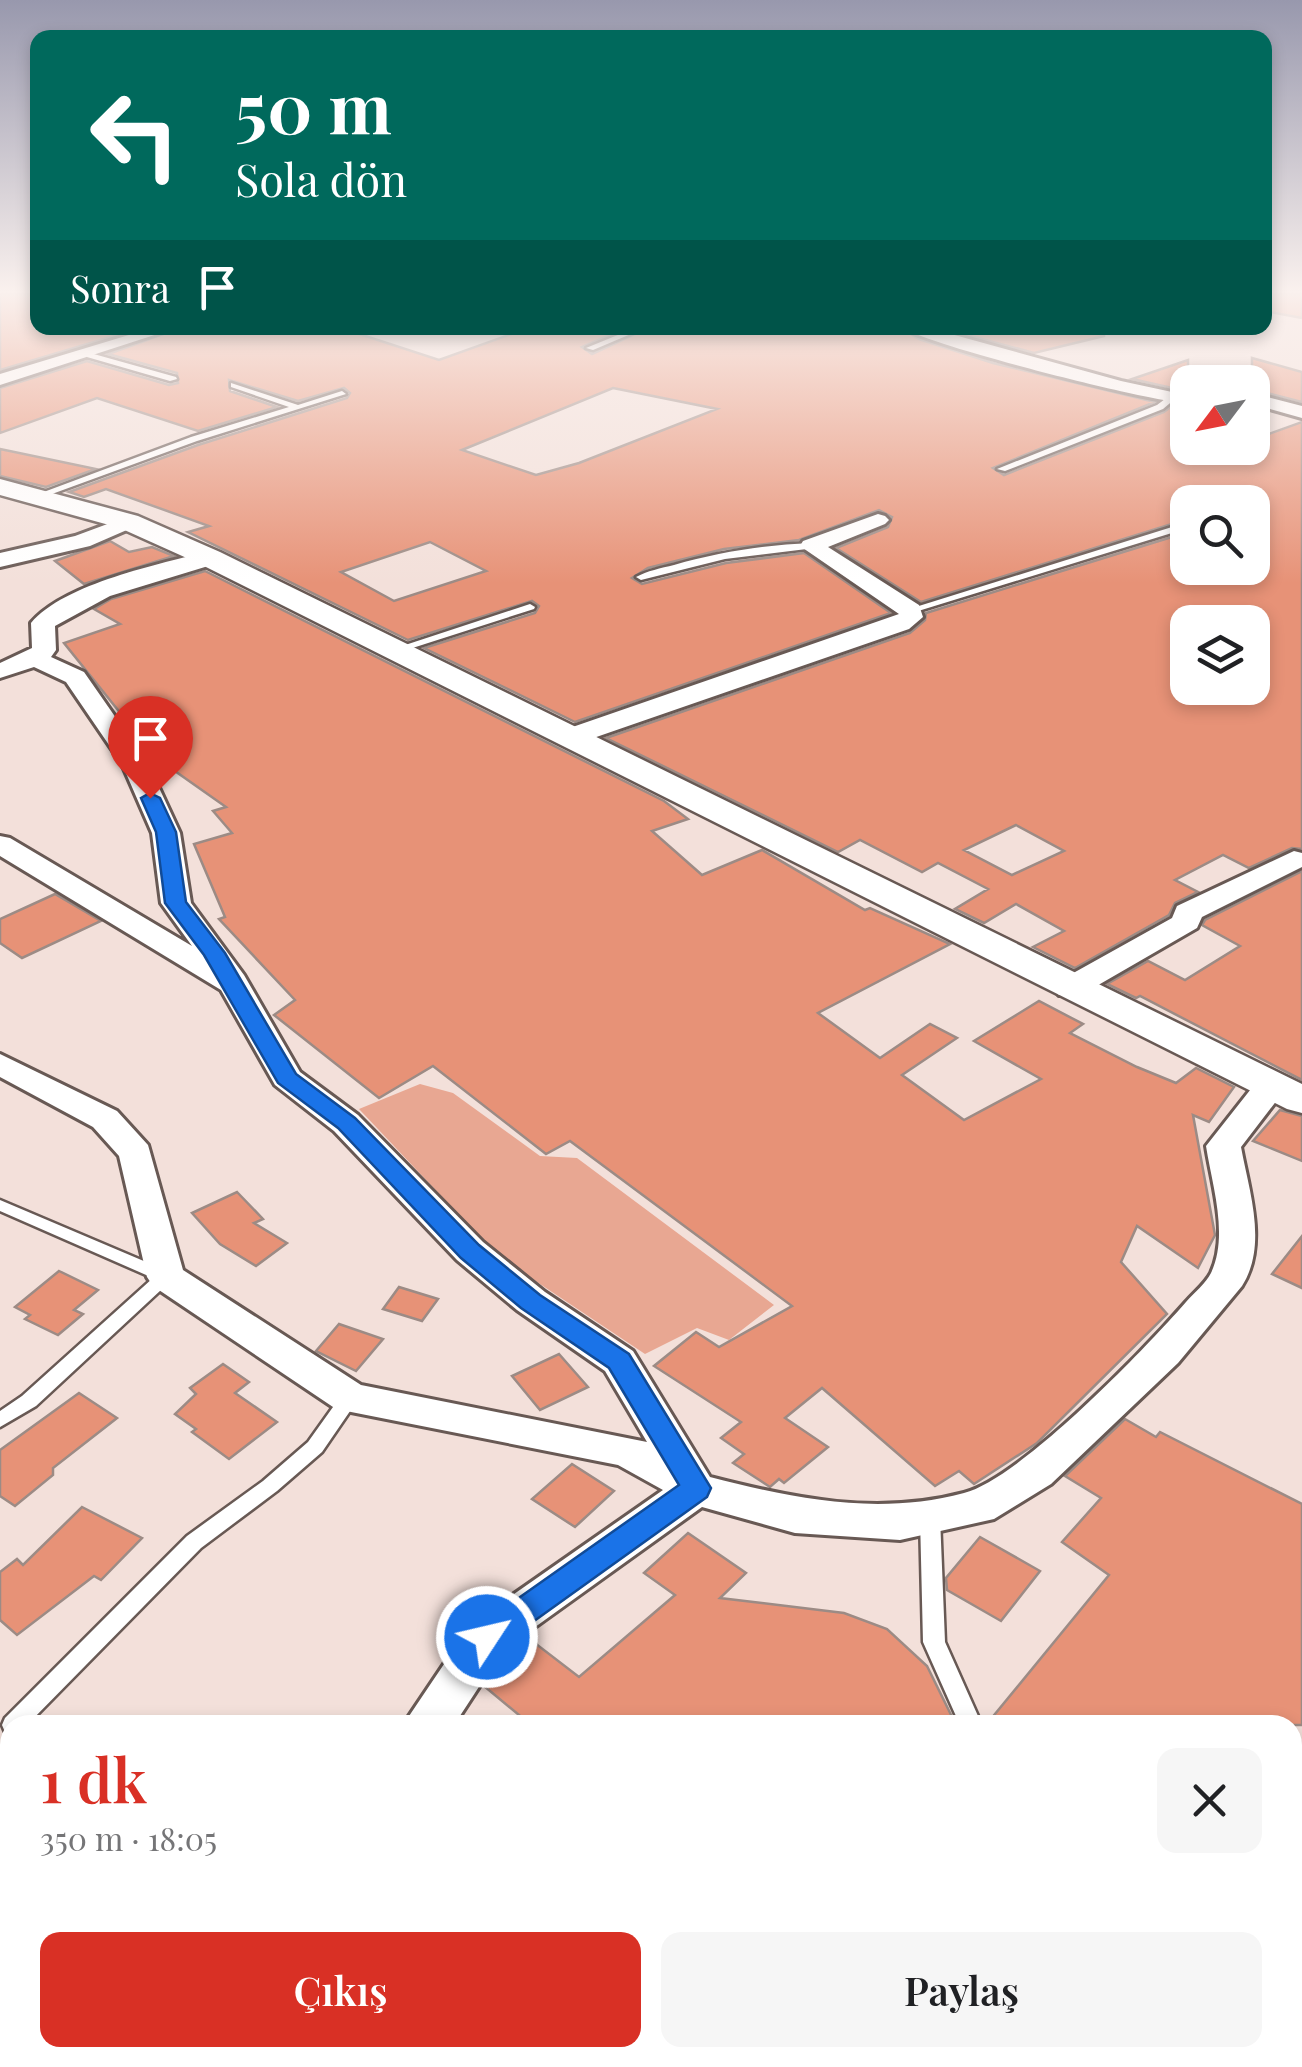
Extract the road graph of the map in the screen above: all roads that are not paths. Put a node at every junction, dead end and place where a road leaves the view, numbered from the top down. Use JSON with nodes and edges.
{"nodes":[{"id":1,"x":252,"y":390,"type":"edge"},
{"id":2,"x":342,"y":394,"type":"dead end"},
{"id":3,"x":1170,"y":402,"type":"edge"},
{"id":4,"x":1270,"y":403,"type":"edge"},
{"id":5,"x":298,"y":407,"type":"junction"},
{"id":6,"x":1302,"y":412,"type":"edge"},
{"id":7,"x":1002,"y":468,"type":"dead end"},
{"id":8,"x":0,"y":487,"type":"edge"},
{"id":9,"x":38,"y":496,"type":"junction"},
{"id":10,"x":878,"y":520,"type":"dead end"},
{"id":11,"x":129,"y":522,"type":"junction"},
{"id":12,"x":1170,"y":531,"type":"edge"},
{"id":13,"x":812,"y":546,"type":"junction"},
{"id":14,"x":210,"y":558,"type":"junction"},
{"id":15,"x":0,"y":560,"type":"edge"},
{"id":16,"x":641,"y":577,"type":"dead end"},
{"id":17,"x":530,"y":608,"type":"dead end"},
{"id":18,"x":912,"y":610,"type":"junction"},
{"id":19,"x":396,"y":650,"type":"junction"},
{"id":20,"x":36,"y":659,"type":"junction"},
{"id":21,"x":0,"y":672,"type":"edge"},
{"id":22,"x":570,"y":738,"type":"junction"},
{"id":23,"x":0,"y":844,"type":"edge"},
{"id":24,"x":1294,"y":860,"type":"dead end"},
{"id":25,"x":233,"y":984,"type":"junction"},
{"id":26,"x":1070,"y":988,"type":"junction"},
{"id":27,"x":0,"y":1064,"type":"edge"},
{"id":28,"x":1286,"y":1094,"type":"edge"},
{"id":29,"x":0,"y":1205,"type":"edge"},
{"id":30,"x":166,"y":1277,"type":"junction"},
{"id":31,"x":350,"y":1398,"type":"junction"},
{"id":32,"x":0,"y":1420,"type":"edge"},
{"id":33,"x":696,"y":1488,"type":"junction"},
{"id":34,"x":930,"y":1517,"type":"junction"},
{"id":35,"x":22,"y":1715,"type":"edge"},
{"id":36,"x":434,"y":1715,"type":"edge"},
{"id":37,"x":967,"y":1715,"type":"edge"}],
"edges":[{"from":1,"to":5,"type":"lane"},
{"from":2,"to":5,"type":"lane"},
{"from":3,"to":7,"type":"lane"},
{"from":4,"to":6,"type":"street"},
{"from":5,"to":9,"type":"lane"},
{"from":8,"to":9,"type":"street"},
{"from":9,"to":11,"type":"street"},
{"from":10,"to":13,"type":"street"},
{"from":11,"to":14,"type":"street"},
{"from":11,"to":15,"type":"street"},
{"from":12,"to":18,"type":"lane"},
{"from":13,"to":16,"type":"lane"},
{"from":13,"to":18,"type":"street"},
{"from":14,"to":19,"type":"street"},
{"from":14,"to":20,"type":"street"},
{"from":17,"to":19,"type":"lane"},
{"from":18,"to":22,"type":"street"},
{"from":19,"to":22,"type":"street"},
{"from":20,"to":21,"type":"street"},
{"from":20,"to":25,"type":"street"},
{"from":22,"to":26,"type":"street"},
{"from":23,"to":25,"type":"street"},
{"from":24,"to":26,"type":"street"},
{"from":25,"to":33,"type":"street"},
{"from":26,"to":28,"type":"street"},
{"from":27,"to":30,"type":"street"},
{"from":28,"to":34,"type":"street"},
{"from":29,"to":30,"type":"lane"},
{"from":30,"to":31,"type":"street"},
{"from":30,"to":32,"type":"lane"},
{"from":31,"to":33,"type":"street"},
{"from":31,"to":35,"type":"lane"},
{"from":33,"to":34,"type":"street"},
{"from":33,"to":36,"type":"street"},
{"from":34,"to":37,"type":"lane"}]}
